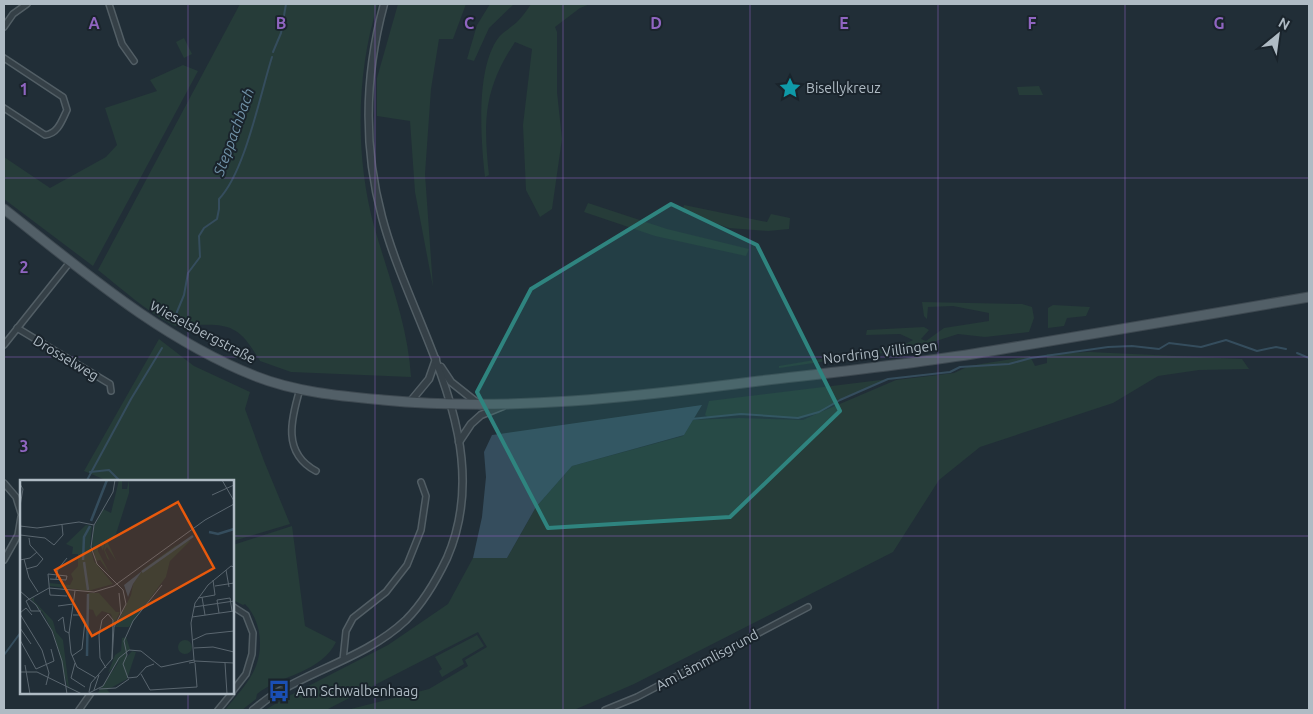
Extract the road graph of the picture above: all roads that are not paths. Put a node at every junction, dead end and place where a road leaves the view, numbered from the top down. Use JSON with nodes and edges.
{"nodes":[{"id":1,"x":27,"y":4,"type":"edge"},
{"id":2,"x":109,"y":4,"type":"edge"},
{"id":3,"x":384,"y":4,"type":"edge"},
{"id":4,"x":4,"y":27,"type":"edge"},
{"id":5,"x":4,"y":58,"type":"edge"},
{"id":6,"x":134,"y":60,"type":"dead end"},
{"id":7,"x":68,"y":93,"type":"dead end"},
{"id":8,"x":63,"y":97,"type":"junction"},
{"id":9,"x":4,"y":108,"type":"edge"},
{"id":10,"x":4,"y":209,"type":"edge"},
{"id":11,"x":70,"y":262,"type":"junction"},
{"id":12,"x":1309,"y":297,"type":"edge"},
{"id":13,"x":17,"y":328,"type":"junction"},
{"id":14,"x":4,"y":345,"type":"edge"},
{"id":15,"x":436,"y":359,"type":"junction"},
{"id":16,"x":300,"y":388,"type":"junction"},
{"id":17,"x":111,"y":391,"type":"dead end"},
{"id":18,"x":410,"y":402,"type":"junction"},
{"id":19,"x":451,"y":405,"type":"junction"},
{"id":20,"x":481,"y":405,"type":"junction"},
{"id":21,"x":503,"y":405,"type":"junction"},
{"id":22,"x":459,"y":442,"type":"junction"},
{"id":23,"x":316,"y":471,"type":"dead end"},
{"id":24,"x":420,"y":482,"type":"dead end"},
{"id":25,"x":4,"y":483,"type":"edge"},
{"id":26,"x":20,"y":510,"type":"edge"},
{"id":27,"x":20,"y":523,"type":"edge"},
{"id":28,"x":4,"y":560,"type":"edge"},
{"id":29,"x":234,"y":607,"type":"edge"},
{"id":30,"x":808,"y":607,"type":"dead end"},
{"id":31,"x":343,"y":660,"type":"junction"},
{"id":32,"x":234,"y":689,"type":"edge"},
{"id":33,"x":90,"y":694,"type":"edge"},
{"id":34,"x":230,"y":694,"type":"edge"},
{"id":35,"x":79,"y":710,"type":"edge"},
{"id":36,"x":218,"y":710,"type":"edge"},
{"id":37,"x":252,"y":710,"type":"edge"},
{"id":38,"x":605,"y":710,"type":"edge"}],
"edges":[{"from":1,"to":4,"type":"street"},
{"from":2,"to":6,"type":"street"},
{"from":3,"to":15,"type":"street"},
{"from":5,"to":8,"type":"street"},
{"from":7,"to":8,"type":"street"},
{"from":8,"to":9,"type":"street"},
{"from":10,"to":11,"type":"main road","name":"Wieselsbergstraße"},
{"from":11,"to":13,"type":"street"},
{"from":11,"to":16,"type":"main road","name":"Wieselsbergstraße"},
{"from":12,"to":21,"type":"main road","name":"Nordring Villingen"},
{"from":13,"to":14,"type":"street"},
{"from":13,"to":17,"type":"street","name":"Drosselweg"},
{"from":15,"to":18,"type":"street"},
{"from":15,"to":19,"type":"street"},
{"from":15,"to":20,"type":"street"},
{"from":16,"to":18,"type":"main road","name":"Wieselsbergstraße"},
{"from":16,"to":23,"type":"street"},
{"from":18,"to":19,"type":"main road","name":"Wieselsbergstraße"},
{"from":19,"to":20,"type":"main road","name":"Nordring Villingen"},
{"from":19,"to":22,"type":"street"},
{"from":20,"to":21,"type":"main road","name":"Nordring Villingen"},
{"from":21,"to":22,"type":"street"},
{"from":22,"to":31,"type":"street"},
{"from":24,"to":31,"type":"street"},
{"from":25,"to":26,"type":"street"},
{"from":27,"to":28,"type":"street"},
{"from":29,"to":32,"type":"street"},
{"from":30,"to":38,"type":"street","name":"Am Lämmlisgrund"},
{"from":31,"to":37,"type":"street"},
{"from":33,"to":35,"type":"street"},
{"from":34,"to":36,"type":"street"}]}
